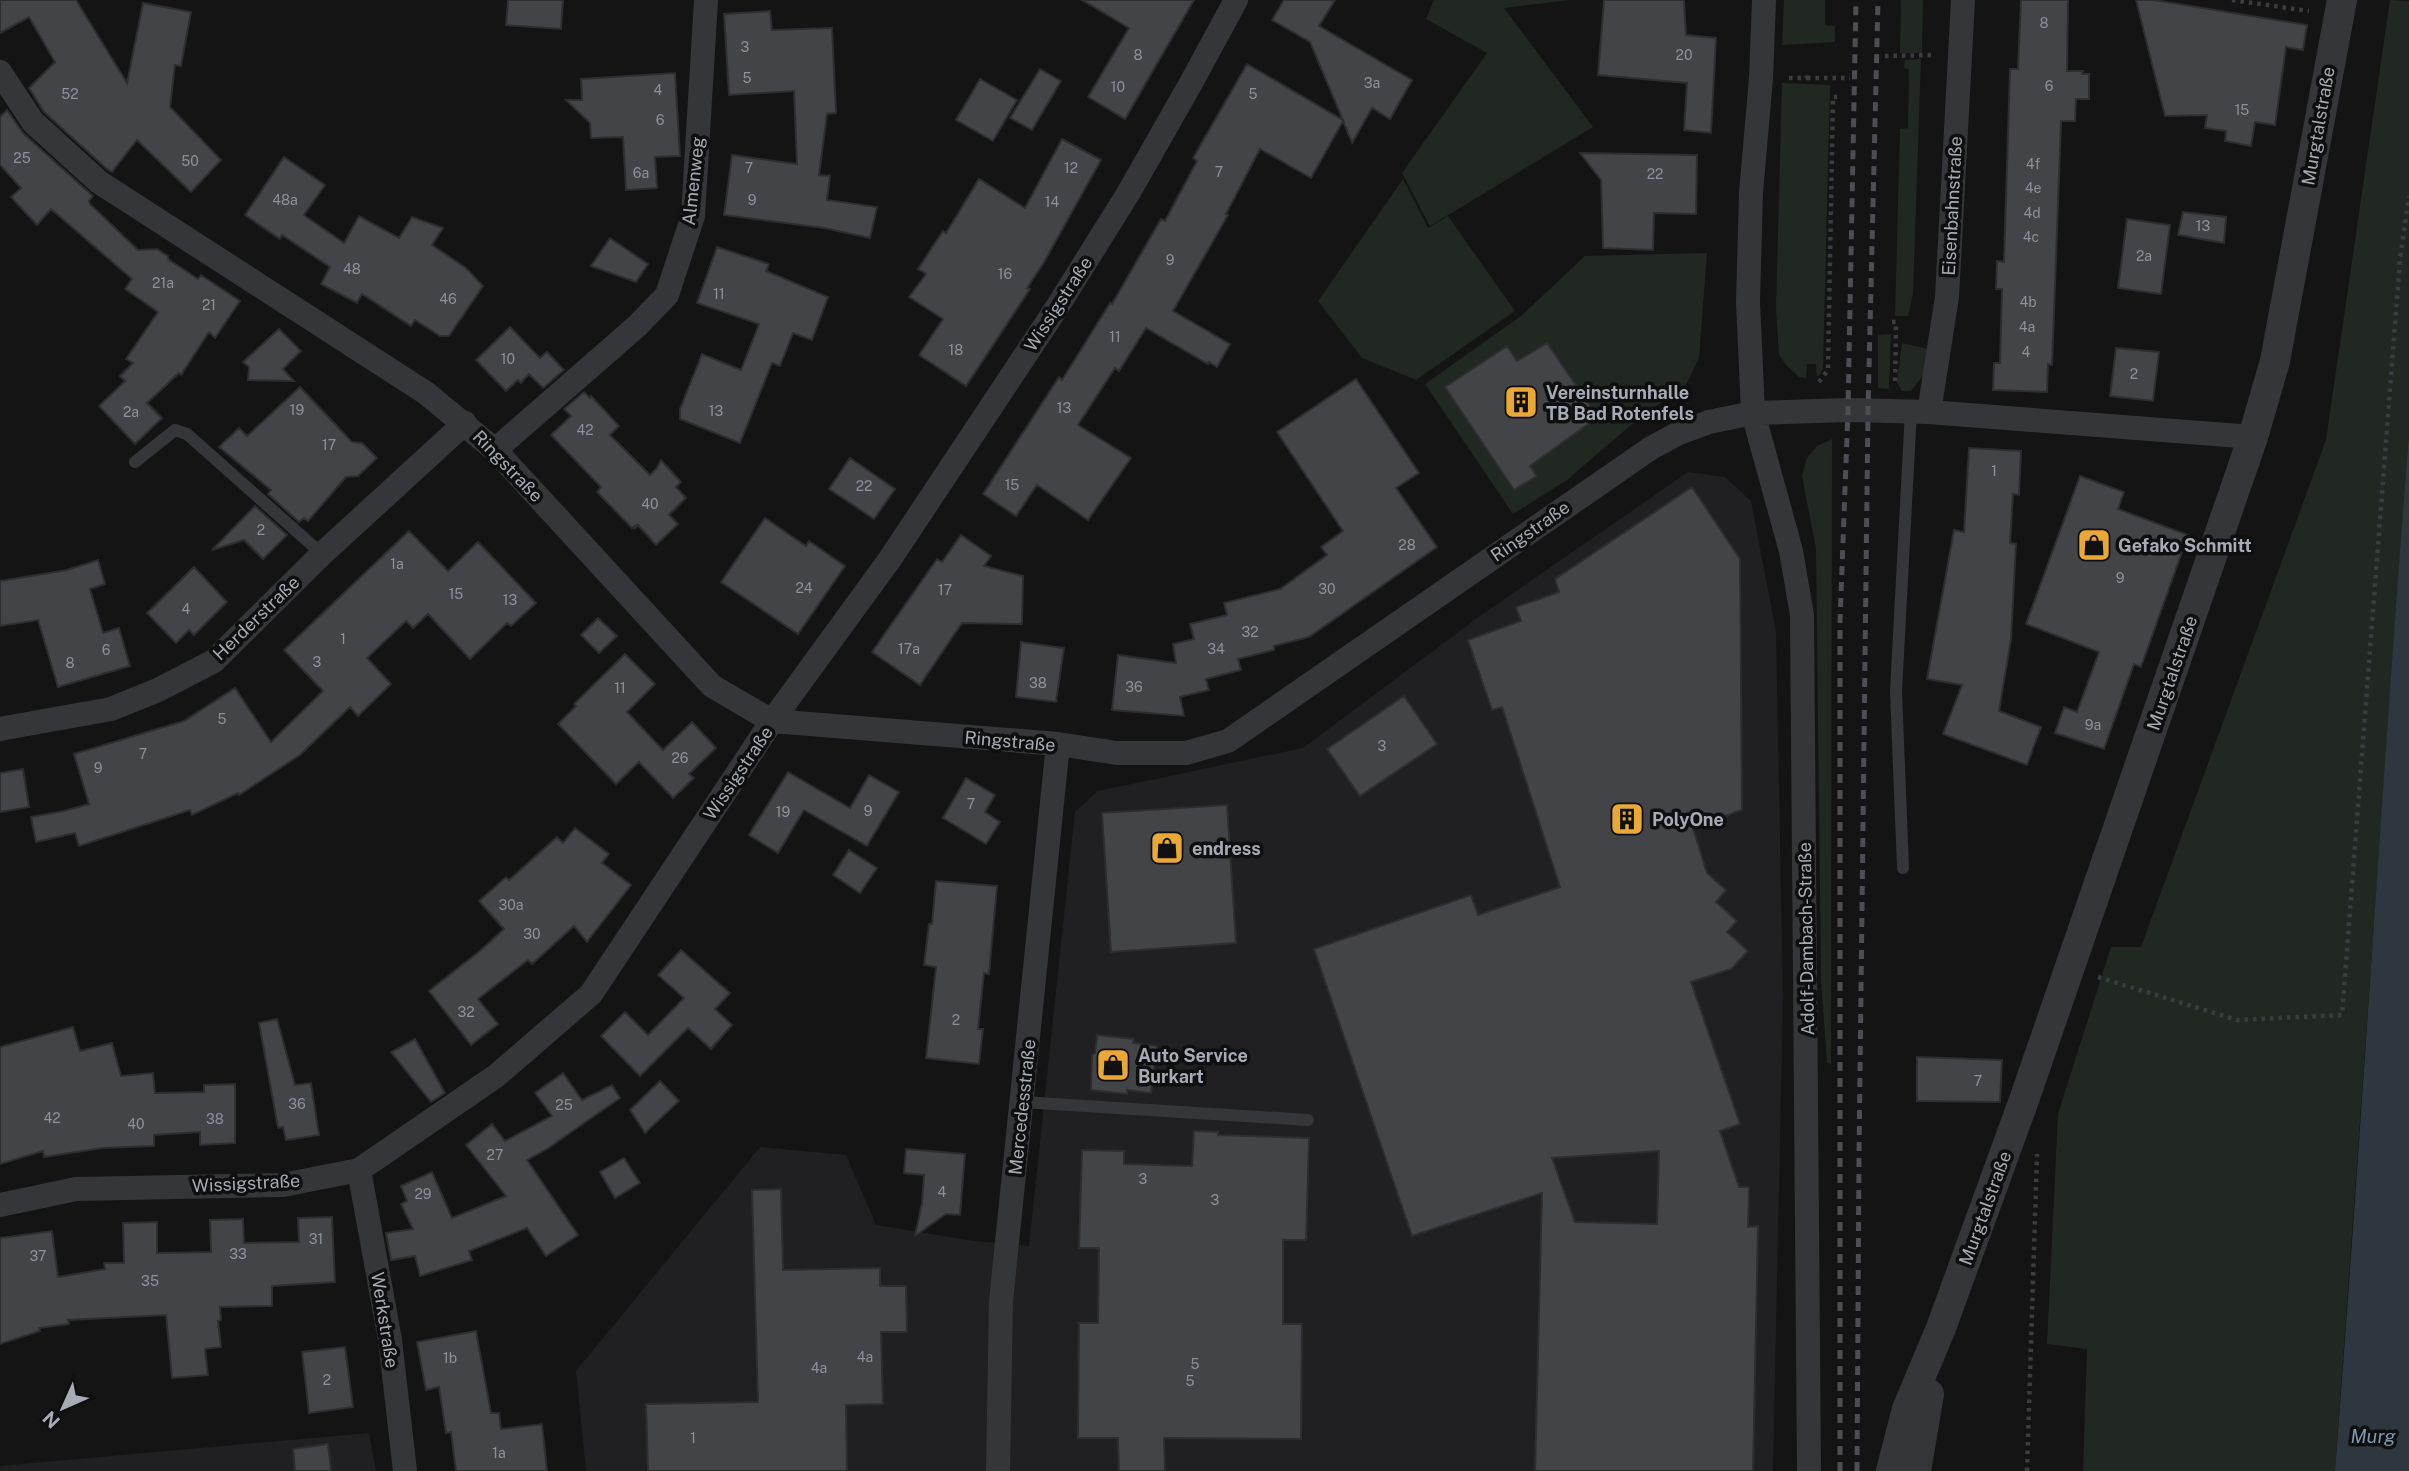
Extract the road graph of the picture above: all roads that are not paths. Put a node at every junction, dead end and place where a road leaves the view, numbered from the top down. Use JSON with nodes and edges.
{"nodes":[{"id":1,"x":706,"y":0,"type":"edge"},
{"id":2,"x":1236,"y":0,"type":"edge"},
{"id":3,"x":1764,"y":0,"type":"edge"},
{"id":4,"x":1963,"y":0,"type":"edge"},
{"id":5,"x":2340,"y":8,"type":"edge"},
{"id":6,"x":0,"y":72,"type":"edge"},
{"id":7,"x":1920,"y":411,"type":"junction"},
{"id":8,"x":1754,"y":413,"type":"junction"},
{"id":9,"x":465,"y":423,"type":"junction"},
{"id":10,"x":2253,"y":437,"type":"junction"},
{"id":11,"x":495,"y":450,"type":"junction"},
{"id":12,"x":135,"y":462,"type":"dead end"},
{"id":13,"x":322,"y":554,"type":"junction"},
{"id":14,"x":772,"y":721,"type":"junction"},
{"id":15,"x":0,"y":729,"type":"edge"},
{"id":16,"x":1058,"y":744,"type":"junction"},
{"id":17,"x":1903,"y":868,"type":"dead end"},
{"id":18,"x":1023,"y":1102,"type":"junction"},
{"id":19,"x":1308,"y":1120,"type":"dead end"},
{"id":20,"x":359,"y":1170,"type":"junction"},
{"id":21,"x":0,"y":1205,"type":"edge"},
{"id":22,"x":1941,"y":1328,"type":"junction"},
{"id":23,"x":405,"y":1471,"type":"edge"},
{"id":24,"x":998,"y":1471,"type":"edge"},
{"id":25,"x":1809,"y":1471,"type":"edge"},
{"id":26,"x":1891,"y":1471,"type":"edge"},
{"id":27,"x":1916,"y":1471,"type":"edge"}],
"edges":[{"from":1,"to":11,"type":"street","name":"Almenweg"},
{"from":2,"to":14,"type":"street","name":"Wissigstraße"},
{"from":3,"to":8,"type":"street"},
{"from":4,"to":7,"type":"street","name":"Eisenbahnstraße"},
{"from":5,"to":10,"type":"street","name":"Murgtalstraße"},
{"from":6,"to":9,"type":"street","name":"Ringstraße"},
{"from":7,"to":8,"type":"street"},
{"from":7,"to":10,"type":"street"},
{"from":7,"to":17,"type":"lane"},
{"from":8,"to":16,"type":"street","name":"Ringstraße"},
{"from":8,"to":25,"type":"street","name":"Adolf-Dambach-Straße"},
{"from":9,"to":11,"type":"street","name":"Ringstraße"},
{"from":9,"to":13,"type":"street","name":"Herderstraße"},
{"from":10,"to":22,"type":"street","name":"Murgtalstraße"},
{"from":11,"to":14,"type":"street","name":"Ringstraße"},
{"from":12,"to":13,"type":"lane"},
{"from":13,"to":15,"type":"street","name":"Herderstraße"},
{"from":14,"to":16,"type":"street","name":"Ringstraße"},
{"from":14,"to":20,"type":"street","name":"Wissigstraße"},
{"from":16,"to":18,"type":"street","name":"Mercedesstraße"},
{"from":18,"to":19,"type":"lane"},
{"from":18,"to":24,"type":"street","name":"Mercedesstraße"},
{"from":20,"to":21,"type":"street","name":"Wissigstraße"},
{"from":20,"to":23,"type":"street","name":"Werkstraße"},
{"from":22,"to":26,"type":"street","name":"Murgtalstraße"},
{"from":22,"to":27,"type":"street","name":"Murgtalstraße"}]}
